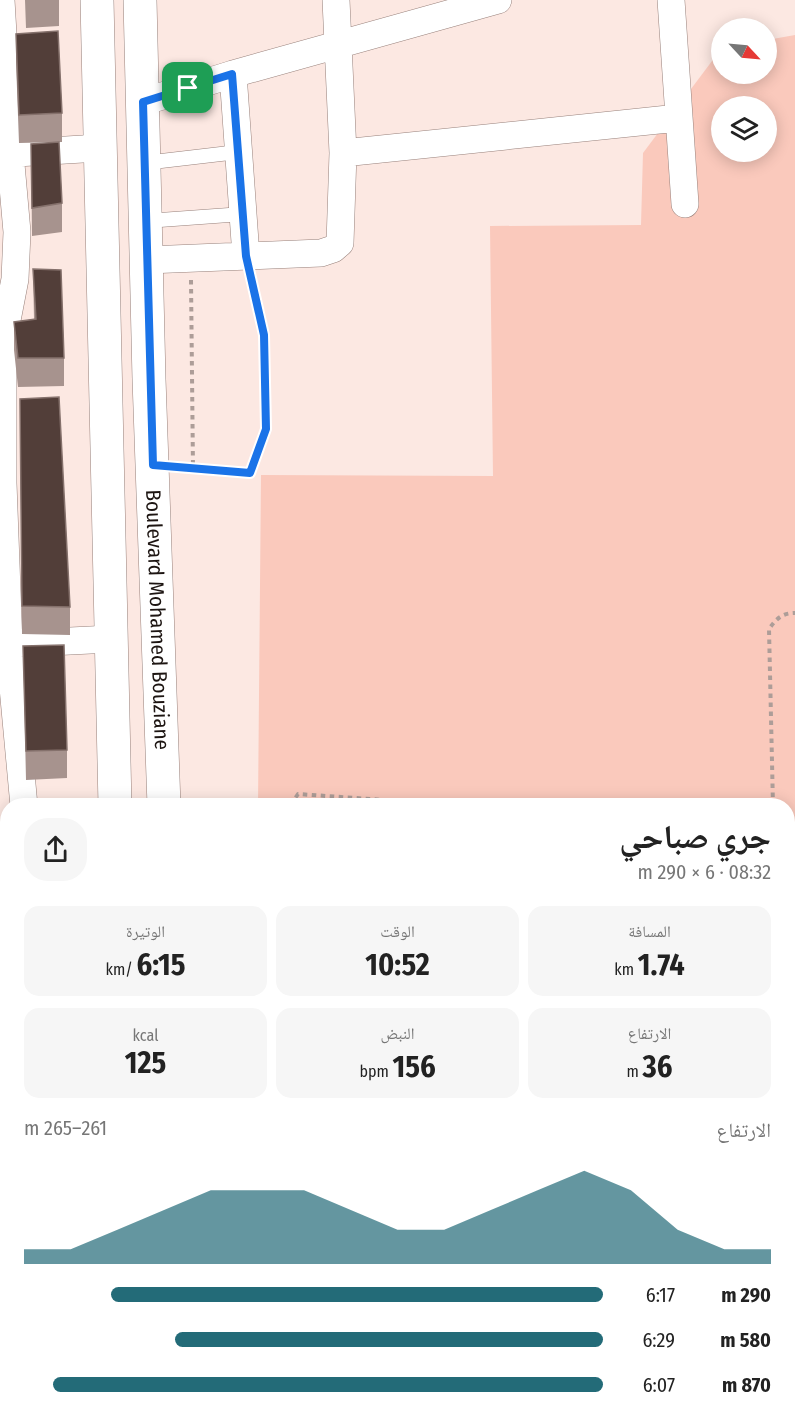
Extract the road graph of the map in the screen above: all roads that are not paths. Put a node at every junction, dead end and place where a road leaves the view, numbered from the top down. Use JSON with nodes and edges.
{"nodes":[{"id":1,"x":1,"y":0,"type":"edge"},
{"id":2,"x":97,"y":0,"type":"edge"},
{"id":3,"x":140,"y":0,"type":"edge"},
{"id":4,"x":336,"y":0,"type":"edge"},
{"id":5,"x":498,"y":0,"type":"edge"},
{"id":6,"x":671,"y":0,"type":"edge"},
{"id":7,"x":338,"y":46,"type":"junction"},
{"id":8,"x":232,"y":74,"type":"junction"},
{"id":9,"x":143,"y":102,"type":"junction"},
{"id":10,"x":678,"y":118,"type":"junction"},
{"id":11,"x":99,"y":148,"type":"junction"},
{"id":12,"x":238,"y":152,"type":"junction"},
{"id":13,"x":5,"y":153,"type":"edge"},
{"id":14,"x":343,"y":153,"type":"junction"},
{"id":15,"x":144,"y":163,"type":"junction"},
{"id":16,"x":685,"y":204,"type":"dead end"},
{"id":17,"x":243,"y":214,"type":"junction"},
{"id":18,"x":146,"y":221,"type":"junction"},
{"id":19,"x":8,"y":248,"type":"edge"},
{"id":20,"x":246,"y":256,"type":"junction"},
{"id":21,"x":147,"y":260,"type":"junction"},
{"id":22,"x":2,"y":341,"type":"edge"},
{"id":23,"x":2,"y":437,"type":"edge"},
{"id":24,"x":2,"y":527,"type":"edge"},
{"id":25,"x":4,"y":617,"type":"edge"},
{"id":26,"x":111,"y":639,"type":"junction"},
{"id":27,"x":9,"y":644,"type":"junction"},
{"id":28,"x":7,"y":702,"type":"edge"},
{"id":29,"x":16,"y":797,"type":"edge"},
{"id":30,"x":115,"y":798,"type":"edge"},
{"id":31,"x":164,"y":798,"type":"edge"}],
"edges":[{"from":1,"to":13,"type":"street"},
{"from":2,"to":11,"type":"street"},
{"from":3,"to":9,"type":"street","name":"Boulevard Mohamed Bouziane"},
{"from":4,"to":7,"type":"street"},
{"from":5,"to":7,"type":"street"},
{"from":6,"to":10,"type":"street"},
{"from":7,"to":8,"type":"street"},
{"from":7,"to":14,"type":"street"},
{"from":8,"to":9,"type":"street"},
{"from":8,"to":12,"type":"street"},
{"from":9,"to":15,"type":"street","name":"Boulevard Mohamed Bouziane"},
{"from":10,"to":14,"type":"street"},
{"from":10,"to":16,"type":"street"},
{"from":11,"to":13,"type":"street"},
{"from":11,"to":26,"type":"street"},
{"from":12,"to":15,"type":"lane"},
{"from":12,"to":17,"type":"street"},
{"from":13,"to":19,"type":"street"},
{"from":14,"to":20,"type":"street"},
{"from":15,"to":18,"type":"street","name":"Boulevard Mohamed Bouziane"},
{"from":17,"to":18,"type":"lane"},
{"from":17,"to":20,"type":"street"},
{"from":18,"to":21,"type":"street","name":"Boulevard Mohamed Bouziane"},
{"from":19,"to":22,"type":"street"},
{"from":20,"to":21,"type":"street"},
{"from":21,"to":31,"type":"street","name":"Boulevard Mohamed Bouziane"},
{"from":22,"to":23,"type":"street"},
{"from":23,"to":24,"type":"street"},
{"from":24,"to":25,"type":"street"},
{"from":25,"to":27,"type":"street"},
{"from":26,"to":27,"type":"street"},
{"from":26,"to":30,"type":"street"},
{"from":27,"to":28,"type":"street"},
{"from":28,"to":29,"type":"street"}]}
